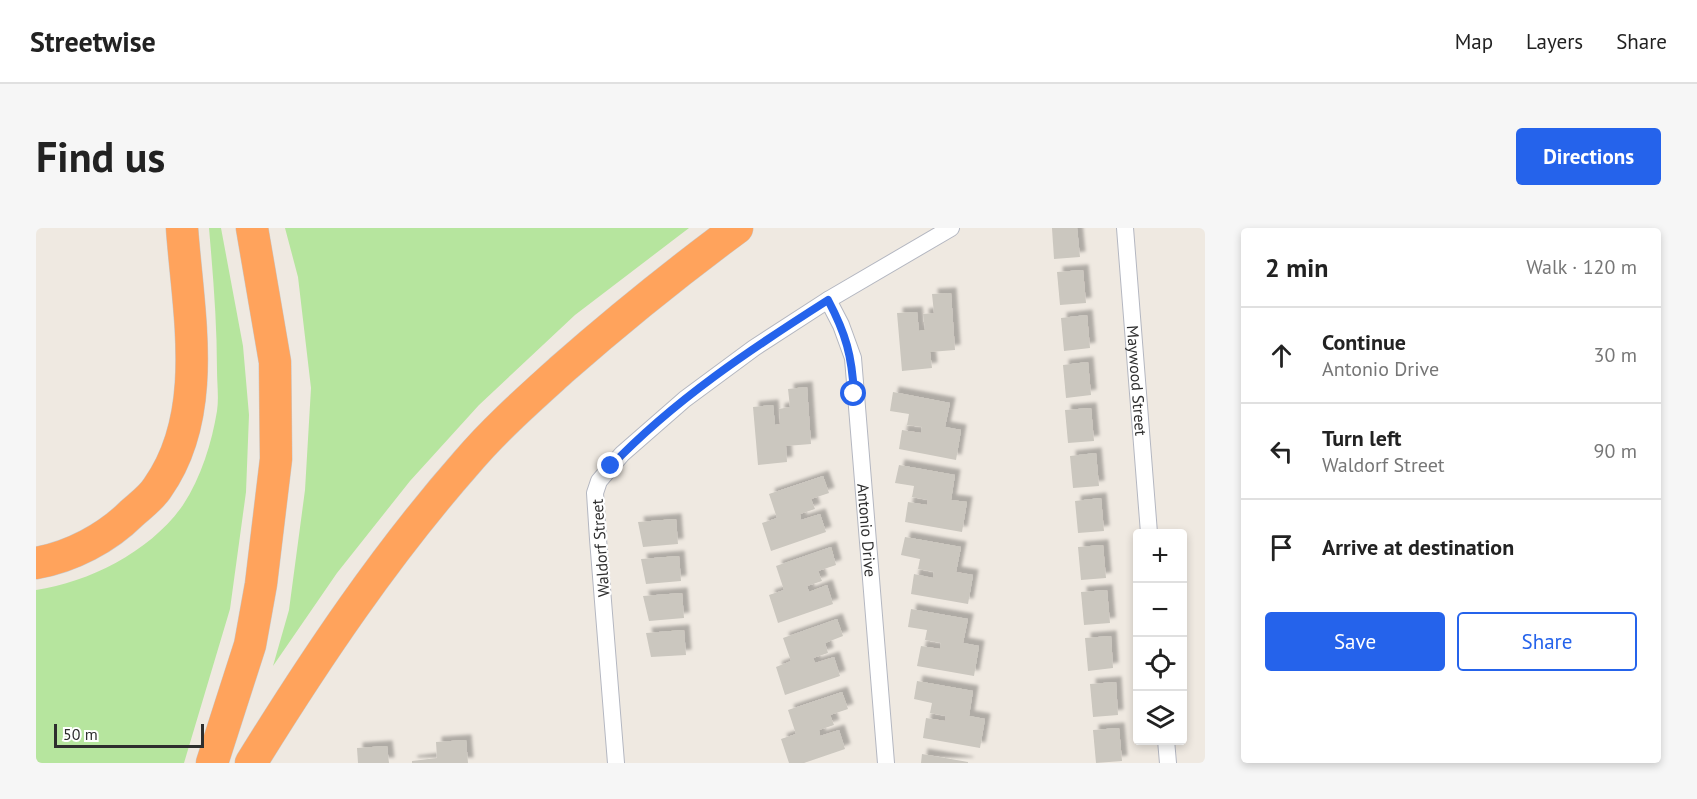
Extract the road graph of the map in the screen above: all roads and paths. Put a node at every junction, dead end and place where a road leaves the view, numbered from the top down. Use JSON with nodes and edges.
{"nodes":[{"id":1,"x":182,"y":228,"type":"edge"},
{"id":2,"x":252,"y":228,"type":"edge"},
{"id":3,"x":737,"y":228,"type":"edge"},
{"id":4,"x":951,"y":228,"type":"edge"},
{"id":5,"x":1125,"y":228,"type":"edge"},
{"id":6,"x":828,"y":300,"type":"junction"},
{"id":7,"x":1149,"y":529,"type":"edge"},
{"id":8,"x":36,"y":564,"type":"edge"},
{"id":9,"x":1166,"y":745,"type":"edge"},
{"id":10,"x":212,"y":763,"type":"edge"},
{"id":11,"x":251,"y":763,"type":"edge"},
{"id":12,"x":616,"y":763,"type":"edge"},
{"id":13,"x":886,"y":763,"type":"edge"},
{"id":14,"x":1168,"y":763,"type":"edge"}],
"edges":[{"from":1,"to":8,"type":"highway"},
{"from":2,"to":10,"type":"highway"},
{"from":3,"to":11,"type":"highway"},
{"from":4,"to":6,"type":"street","name":"Waldorf Street"},
{"from":5,"to":7,"type":"street","name":"Maywood Street"},
{"from":6,"to":12,"type":"street","name":"Waldorf Street"},
{"from":6,"to":13,"type":"street","name":"Antonio Drive"},
{"from":9,"to":14,"type":"street"}]}
